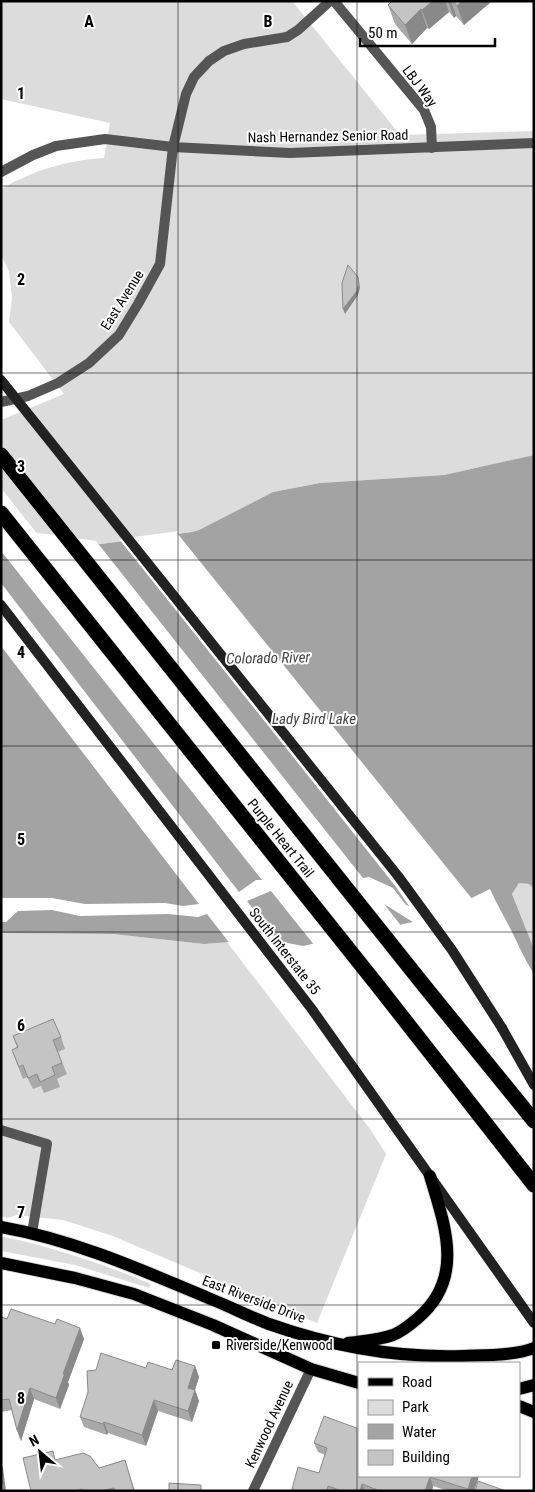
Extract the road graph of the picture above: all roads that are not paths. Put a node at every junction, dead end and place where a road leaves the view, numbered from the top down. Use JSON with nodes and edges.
{"nodes":[{"id":1,"x":330,"y":1,"type":"edge"},
{"id":2,"x":334,"y":1,"type":"edge"},
{"id":3,"x":534,"y":143,"type":"edge"},
{"id":4,"x":173,"y":147,"type":"junction"},
{"id":5,"x":432,"y":148,"type":"junction"},
{"id":6,"x":4,"y":167,"type":"edge"},
{"id":7,"x":1,"y":380,"type":"edge"},
{"id":8,"x":1,"y":402,"type":"edge"},
{"id":9,"x":1,"y":455,"type":"edge"},
{"id":10,"x":1,"y":513,"type":"edge"},
{"id":11,"x":1,"y":606,"type":"edge"},
{"id":12,"x":534,"y":1085,"type":"edge"},
{"id":13,"x":534,"y":1121,"type":"edge"},
{"id":14,"x":1,"y":1130,"type":"edge"},
{"id":15,"x":430,"y":1176,"type":"junction"},
{"id":16,"x":534,"y":1185,"type":"edge"},
{"id":17,"x":1,"y":1227,"type":"edge"},
{"id":18,"x":32,"y":1232,"type":"junction"},
{"id":19,"x":1,"y":1263,"type":"edge"},
{"id":20,"x":534,"y":1323,"type":"edge"},
{"id":21,"x":336,"y":1345,"type":"junction"},
{"id":22,"x":534,"y":1348,"type":"edge"},
{"id":23,"x":310,"y":1369,"type":"junction"},
{"id":24,"x":358,"y":1383,"type":"edge"},
{"id":25,"x":534,"y":1385,"type":"edge"},
{"id":26,"x":520,"y":1389,"type":"edge"},
{"id":27,"x":520,"y":1406,"type":"edge"},
{"id":28,"x":534,"y":1412,"type":"edge"},
{"id":29,"x":253,"y":1491,"type":"edge"}],
"edges":[{"from":1,"to":4,"type":"street","name":"East Avenue"},
{"from":2,"to":5,"type":"street","name":"LBJ Way"},
{"from":3,"to":5,"type":"street","name":"Nash Hernandez Senior Road"},
{"from":4,"to":5,"type":"street","name":"Nash Hernandez Senior Road"},
{"from":4,"to":6,"type":"street","name":"Nash Hernandez Senior Road"},
{"from":4,"to":8,"type":"street","name":"East Avenue"},
{"from":7,"to":12,"type":"main road","bridge":true},
{"from":9,"to":13,"type":"highway","name":"Purple Heart Trail"},
{"from":10,"to":16,"type":"highway","name":"Purple Heart Trail"},
{"from":11,"to":15,"type":"main road","name":"South Interstate 35"},
{"from":14,"to":18,"type":"street"},
{"from":15,"to":20,"type":"main road","name":"South Interstate 35"},
{"from":15,"to":21,"type":"main road"},
{"from":17,"to":18,"type":"main road","name":"East Riverside Drive"},
{"from":18,"to":21,"type":"main road","name":"East Riverside Drive"},
{"from":19,"to":23,"type":"main road"},
{"from":21,"to":22,"type":"main road","name":"East Riverside Drive"},
{"from":23,"to":24,"type":"main road"},
{"from":23,"to":29,"type":"street","name":"Kenwood Avenue"},
{"from":25,"to":26,"type":"main road"},
{"from":27,"to":28,"type":"main road"}]}
